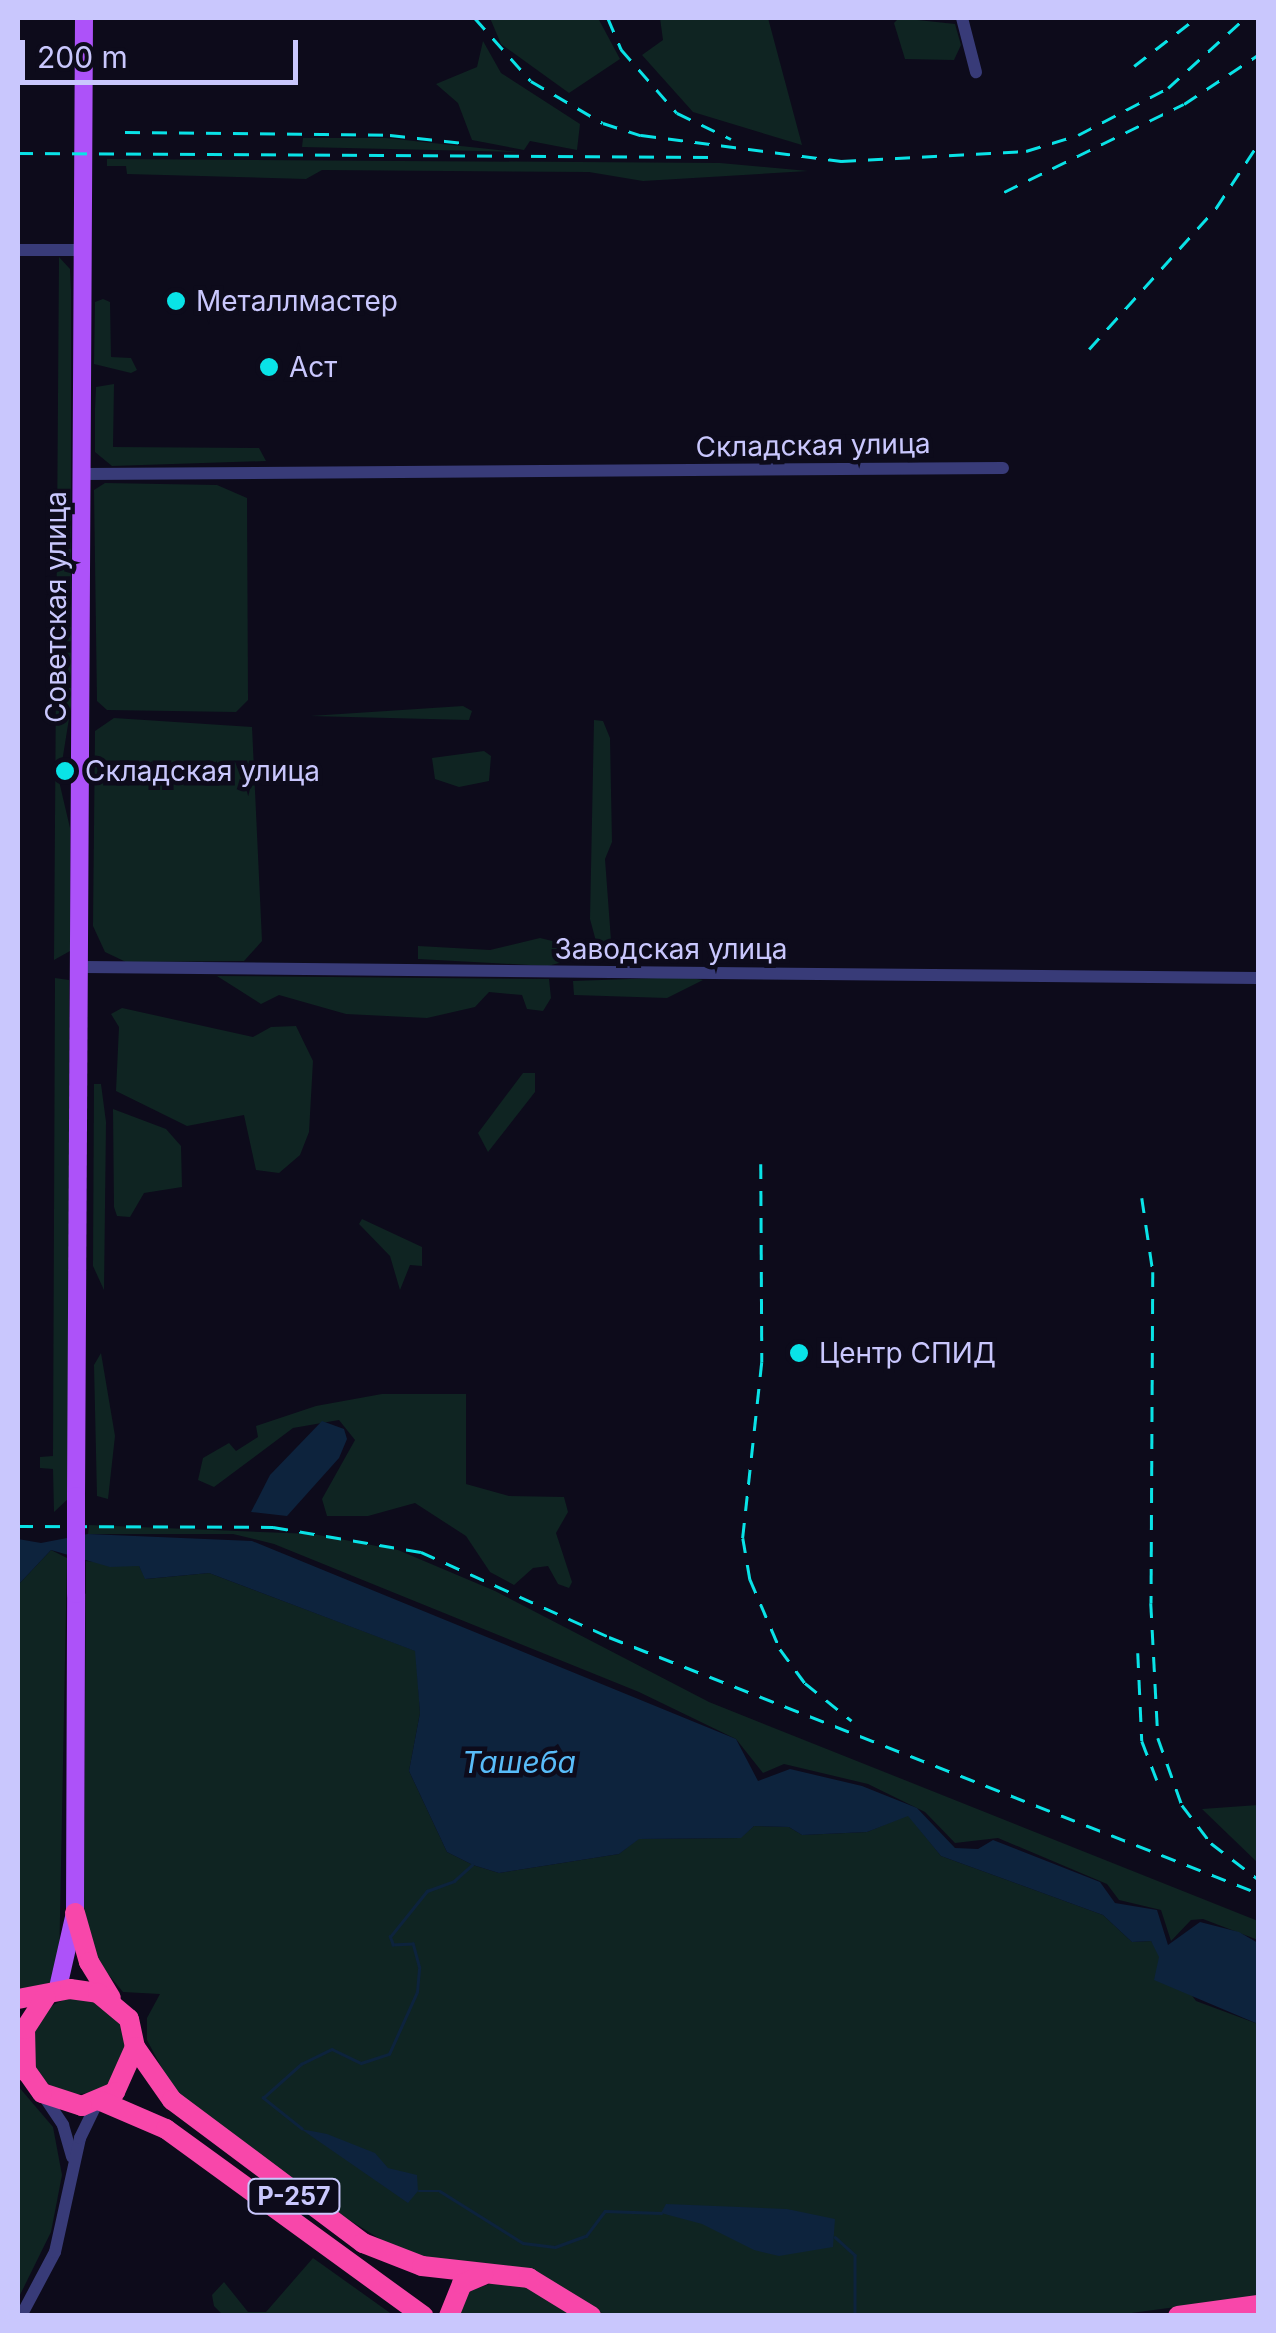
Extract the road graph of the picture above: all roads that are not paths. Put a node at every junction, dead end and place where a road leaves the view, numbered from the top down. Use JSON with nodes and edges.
{"nodes":[{"id":1,"x":84,"y":18,"type":"edge"},
{"id":2,"x":962,"y":18,"type":"edge"},
{"id":3,"x":976,"y":72,"type":"dead end"},
{"id":4,"x":18,"y":250,"type":"edge"},
{"id":5,"x":83,"y":250,"type":"junction"},
{"id":6,"x":1003,"y":468,"type":"dead end"},
{"id":7,"x":84,"y":474,"type":"junction"},
{"id":8,"x":84,"y":967,"type":"junction"},
{"id":9,"x":1258,"y":978,"type":"edge"},
{"id":10,"x":75,"y":1913,"type":"junction"},
{"id":11,"x":52,"y":1995,"type":"junction"},
{"id":12,"x":18,"y":1999,"type":"edge"},
{"id":13,"x":112,"y":2000,"type":"junction"},
{"id":14,"x":135,"y":2048,"type":"junction"},
{"id":15,"x":22,"y":2066,"type":"edge"},
{"id":16,"x":42,"y":2093,"type":"junction"},
{"id":17,"x":99,"y":2102,"type":"junction"},
{"id":18,"x":72,"y":2170,"type":"junction"},
{"id":19,"x":495,"y":2272,"type":"junction"},
{"id":20,"x":1258,"y":2305,"type":"edge"},
{"id":21,"x":575,"y":2308,"type":"edge"},
{"id":22,"x":22,"y":2316,"type":"edge"},
{"id":23,"x":423,"y":2316,"type":"edge"},
{"id":24,"x":449,"y":2316,"type":"edge"},
{"id":25,"x":591,"y":2316,"type":"edge"},
{"id":26,"x":1178,"y":2316,"type":"edge"}],
"edges":[{"from":1,"to":5,"type":"main road","name":"Советская улица"},
{"from":2,"to":3,"type":"street"},
{"from":4,"to":5,"type":"street"},
{"from":5,"to":7,"type":"main road","name":"Советская улица"},
{"from":6,"to":7,"type":"street","name":"Складская улица"},
{"from":7,"to":8,"type":"main road","name":"Советская улица"},
{"from":8,"to":9,"type":"street","name":"Заводская улица"},
{"from":8,"to":10,"type":"main road","name":"Советская улица","bridge":true},
{"from":10,"to":11,"type":"main road","name":"Советская улица"},
{"from":10,"to":13,"type":"highway"},
{"from":11,"to":12,"type":"highway"},
{"from":11,"to":13,"type":"highway"},
{"from":11,"to":15,"type":"highway"},
{"from":13,"to":14,"type":"highway","number":"Р-257"},
{"from":14,"to":17,"type":"highway"},
{"from":14,"to":19,"type":"highway","number":"Р-257"},
{"from":15,"to":16,"type":"highway"},
{"from":16,"to":17,"type":"highway","number":"Р-257"},
{"from":16,"to":18,"type":"street"},
{"from":17,"to":18,"type":"street"},
{"from":17,"to":23,"type":"highway","number":"Р-257"},
{"from":18,"to":22,"type":"street"},
{"from":19,"to":21,"type":"highway","number":"Р-257"},
{"from":19,"to":24,"type":"highway"},
{"from":20,"to":26,"type":"highway"},
{"from":21,"to":25,"type":"highway","number":"Р-257"}]}
